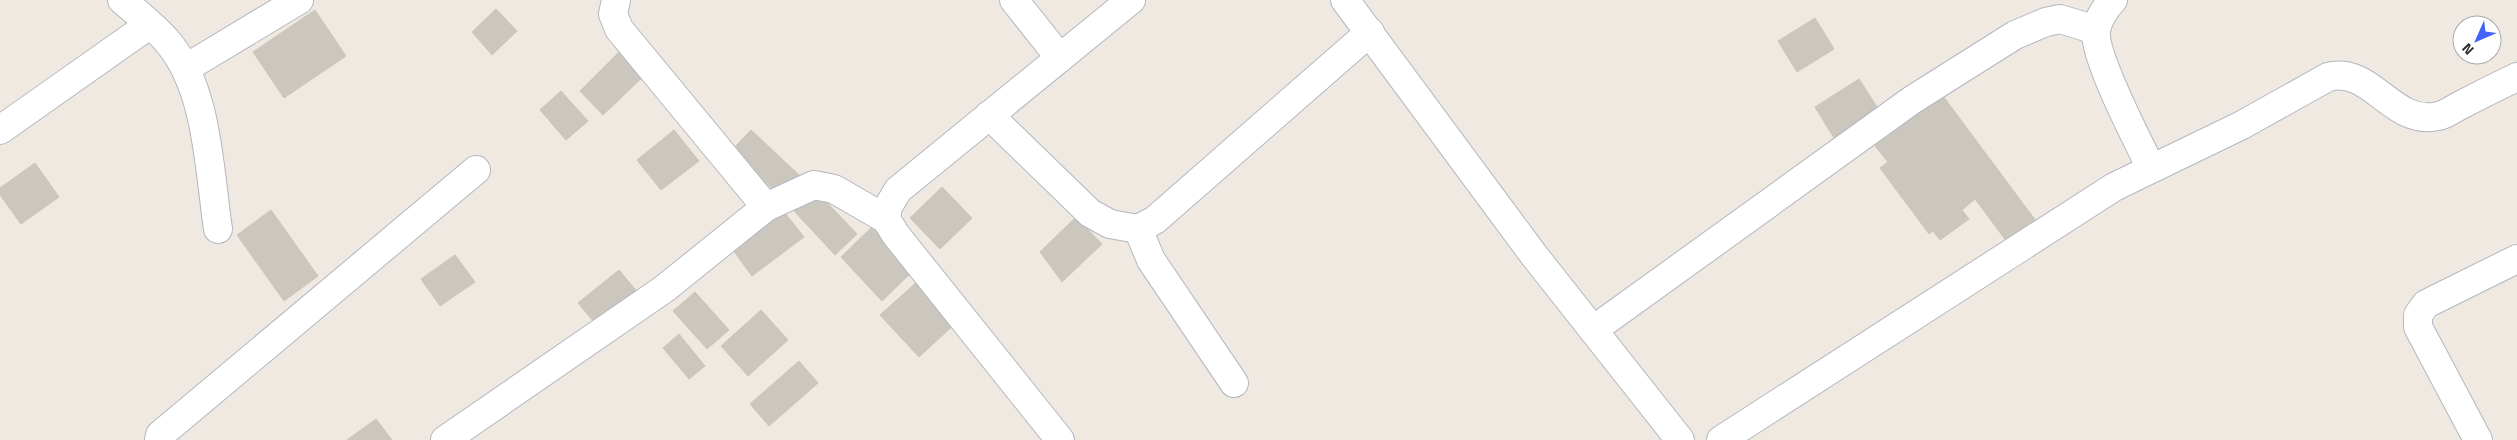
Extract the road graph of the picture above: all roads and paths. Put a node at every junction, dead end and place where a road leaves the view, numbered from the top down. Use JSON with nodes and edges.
{"nodes":[{"id":1,"x":122,"y":0,"type":"edge"},
{"id":2,"x":298,"y":0,"type":"edge"},
{"id":3,"x":616,"y":0,"type":"edge"},
{"id":4,"x":1014,"y":0,"type":"edge"},
{"id":5,"x":1130,"y":0,"type":"edge"},
{"id":6,"x":1345,"y":0,"type":"edge"},
{"id":7,"x":2113,"y":0,"type":"edge"},
{"id":8,"x":149,"y":24,"type":"junction"},
{"id":9,"x":2096,"y":30,"type":"junction"},
{"id":10,"x":1370,"y":32,"type":"junction"},
{"id":11,"x":1060,"y":58,"type":"junction"},
{"id":12,"x":186,"y":68,"type":"junction"},
{"id":13,"x":2517,"y":77,"type":"edge"},
{"id":14,"x":989,"y":115,"type":"junction"},
{"id":15,"x":0,"y":130,"type":"edge"},
{"id":16,"x":2151,"y":168,"type":"junction"},
{"id":17,"x":476,"y":170,"type":"dead end"},
{"id":18,"x":766,"y":207,"type":"junction"},
{"id":19,"x":886,"y":219,"type":"junction"},
{"id":20,"x":218,"y":229,"type":"dead end"},
{"id":21,"x":1138,"y":229,"type":"junction"},
{"id":22,"x":2517,"y":259,"type":"edge"},
{"id":23,"x":1593,"y":330,"type":"junction"},
{"id":24,"x":1234,"y":383,"type":"dead end"},
{"id":25,"x":2466,"y":436,"type":"edge"},
{"id":26,"x":1051,"y":437,"type":"edge"},
{"id":27,"x":159,"y":440,"type":"edge"},
{"id":28,"x":445,"y":440,"type":"edge"},
{"id":29,"x":1680,"y":440,"type":"edge"},
{"id":30,"x":1721,"y":440,"type":"edge"}],
"edges":[{"from":1,"to":8,"type":"street"},
{"from":2,"to":12,"type":"street"},
{"from":3,"to":18,"type":"street"},
{"from":4,"to":11,"type":"street"},
{"from":5,"to":11,"type":"street"},
{"from":6,"to":10,"type":"street"},
{"from":7,"to":9,"type":"street"},
{"from":8,"to":12,"type":"street"},
{"from":8,"to":15,"type":"street"},
{"from":9,"to":16,"type":"street"},
{"from":9,"to":23,"type":"street"},
{"from":10,"to":21,"type":"street"},
{"from":10,"to":23,"type":"street"},
{"from":11,"to":14,"type":"street"},
{"from":12,"to":20,"type":"street"},
{"from":13,"to":16,"type":"street"},
{"from":14,"to":19,"type":"street"},
{"from":14,"to":21,"type":"street"},
{"from":16,"to":30,"type":"street"},
{"from":17,"to":27,"type":"street"},
{"from":18,"to":19,"type":"street"},
{"from":18,"to":28,"type":"street"},
{"from":19,"to":26,"type":"street"},
{"from":21,"to":24,"type":"street"},
{"from":22,"to":25,"type":"street"},
{"from":23,"to":29,"type":"street"}]}
